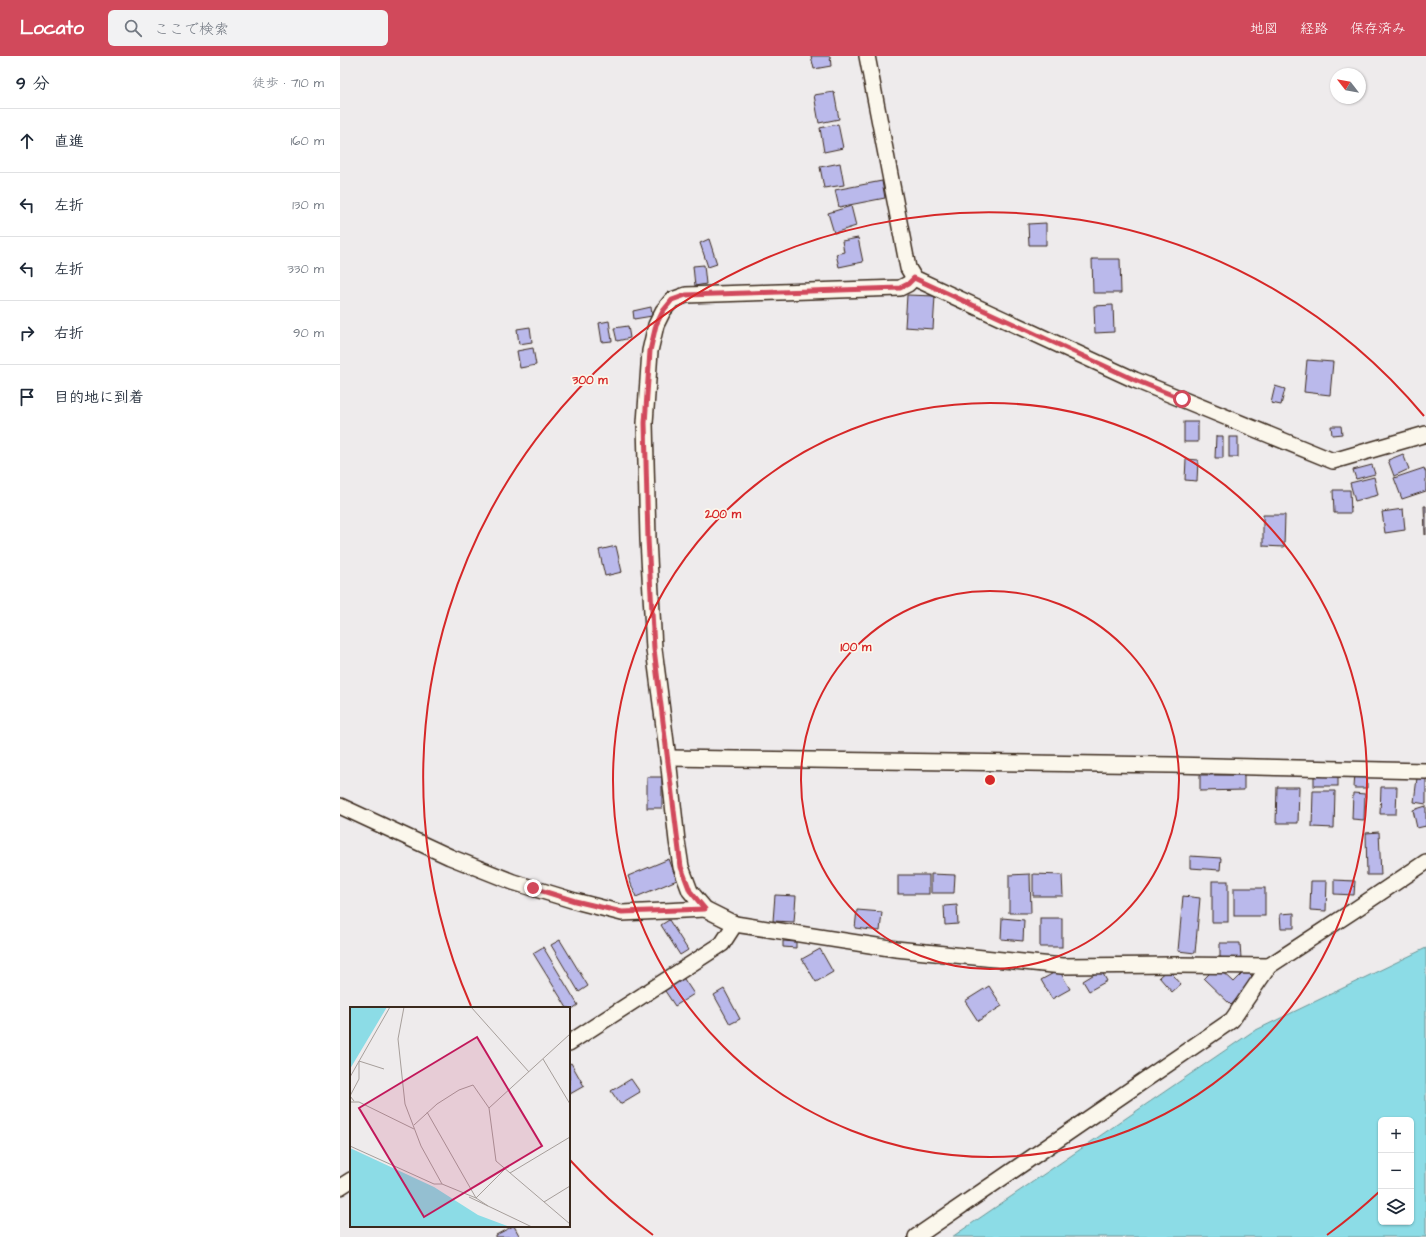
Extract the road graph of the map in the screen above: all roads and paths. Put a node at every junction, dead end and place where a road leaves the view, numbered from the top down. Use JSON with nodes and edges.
{"nodes":[{"id":1,"x":867,"y":56,"type":"edge"},
{"id":2,"x":914,"y":278,"type":"junction"},
{"id":3,"x":1426,"y":434,"type":"edge"},
{"id":4,"x":668,"y":758,"type":"junction"},
{"id":5,"x":1426,"y":771,"type":"edge"},
{"id":6,"x":340,"y":806,"type":"edge"},
{"id":7,"x":1426,"y":862,"type":"edge"},
{"id":8,"x":705,"y":909,"type":"junction"},
{"id":9,"x":735,"y":924,"type":"junction"},
{"id":10,"x":1269,"y":966,"type":"junction"},
{"id":11,"x":570,"y":1042,"type":"edge"},
{"id":12,"x":350,"y":1181,"type":"edge"},
{"id":13,"x":340,"y":1187,"type":"edge"},
{"id":14,"x":916,"y":1237,"type":"edge"}],
"edges":[{"from":1,"to":2,"type":"street"},
{"from":2,"to":3,"type":"street"},
{"from":2,"to":4,"type":"street"},
{"from":4,"to":5,"type":"street"},
{"from":4,"to":8,"type":"street"},
{"from":6,"to":8,"type":"street"},
{"from":7,"to":10,"type":"street"},
{"from":8,"to":9,"type":"street"},
{"from":9,"to":10,"type":"street"},
{"from":9,"to":11,"type":"street"},
{"from":10,"to":14,"type":"street"},
{"from":12,"to":13,"type":"street"}]}
